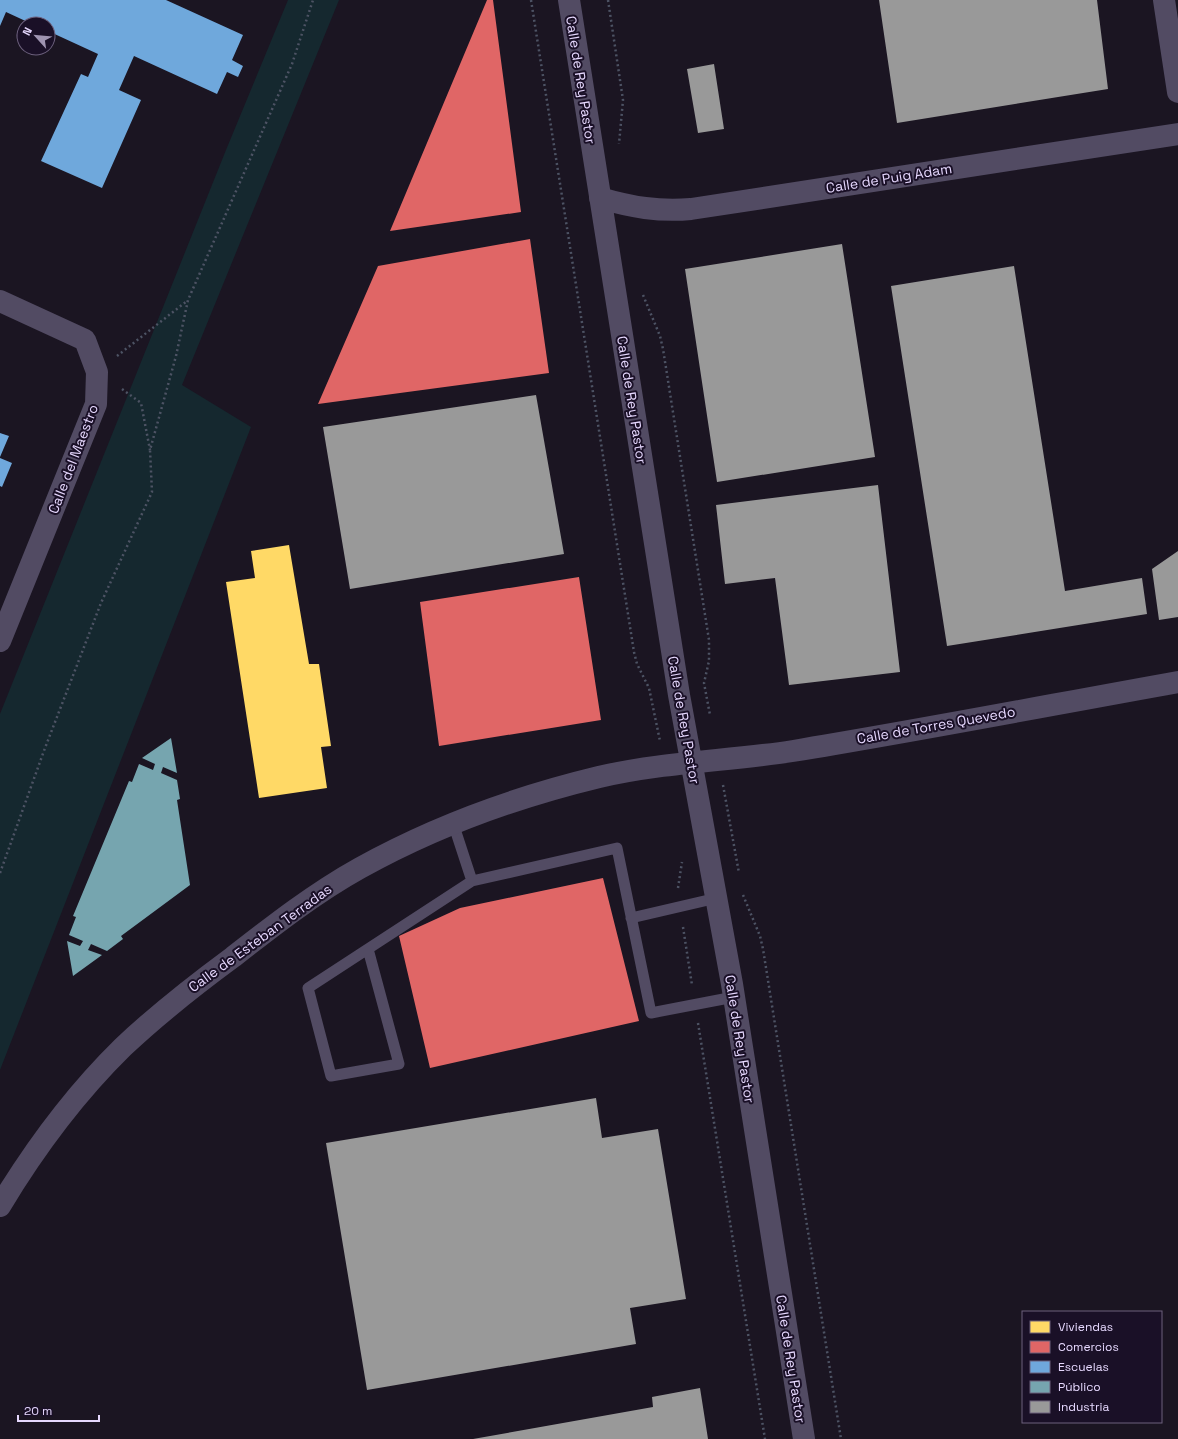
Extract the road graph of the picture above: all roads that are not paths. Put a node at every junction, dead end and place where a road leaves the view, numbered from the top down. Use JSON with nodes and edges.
{"nodes":[{"id":1,"x":569,"y":0,"type":"edge"},
{"id":2,"x":1164,"y":0,"type":"edge"},
{"id":3,"x":1178,"y":92,"type":"edge"},
{"id":4,"x":1178,"y":134,"type":"edge"},
{"id":5,"x":600,"y":198,"type":"junction"},
{"id":6,"x":0,"y":301,"type":"edge"},
{"id":7,"x":0,"y":641,"type":"edge"},
{"id":8,"x":1178,"y":682,"type":"edge"},
{"id":9,"x":693,"y":764,"type":"junction"},
{"id":10,"x":453,"y":824,"type":"junction"},
{"id":11,"x":472,"y":881,"type":"junction"},
{"id":12,"x":717,"y":898,"type":"junction"},
{"id":13,"x":631,"y":918,"type":"junction"},
{"id":14,"x":368,"y":949,"type":"junction"},
{"id":15,"x":734,"y":997,"type":"junction"},
{"id":16,"x":0,"y":1206,"type":"edge"},
{"id":17,"x":804,"y":1439,"type":"edge"}],
"edges":[{"from":1,"to":5,"type":"street","name":"Calle de Rey Pastor"},
{"from":2,"to":3,"type":"street"},
{"from":4,"to":5,"type":"street","name":"Calle de Puig Adam"},
{"from":5,"to":9,"type":"street","name":"Calle de Rey Pastor"},
{"from":6,"to":7,"type":"street","name":"Calle del Maestro"},
{"from":8,"to":9,"type":"street","name":"Calle de Torres Quevedo"},
{"from":9,"to":10,"type":"street","name":"Calle de Esteban Terradas"},
{"from":9,"to":12,"type":"street","name":"Calle de Rey Pastor"},
{"from":10,"to":11,"type":"lane"},
{"from":10,"to":16,"type":"street","name":"Calle de Esteban Terradas"},
{"from":11,"to":13,"type":"lane"},
{"from":11,"to":14,"type":"lane"},
{"from":12,"to":13,"type":"lane"},
{"from":12,"to":15,"type":"street","name":"Calle de Rey Pastor"},
{"from":13,"to":15,"type":"lane"},
{"from":14,"to":14,"type":"lane"},
{"from":15,"to":17,"type":"street","name":"Calle de Rey Pastor"}]}
